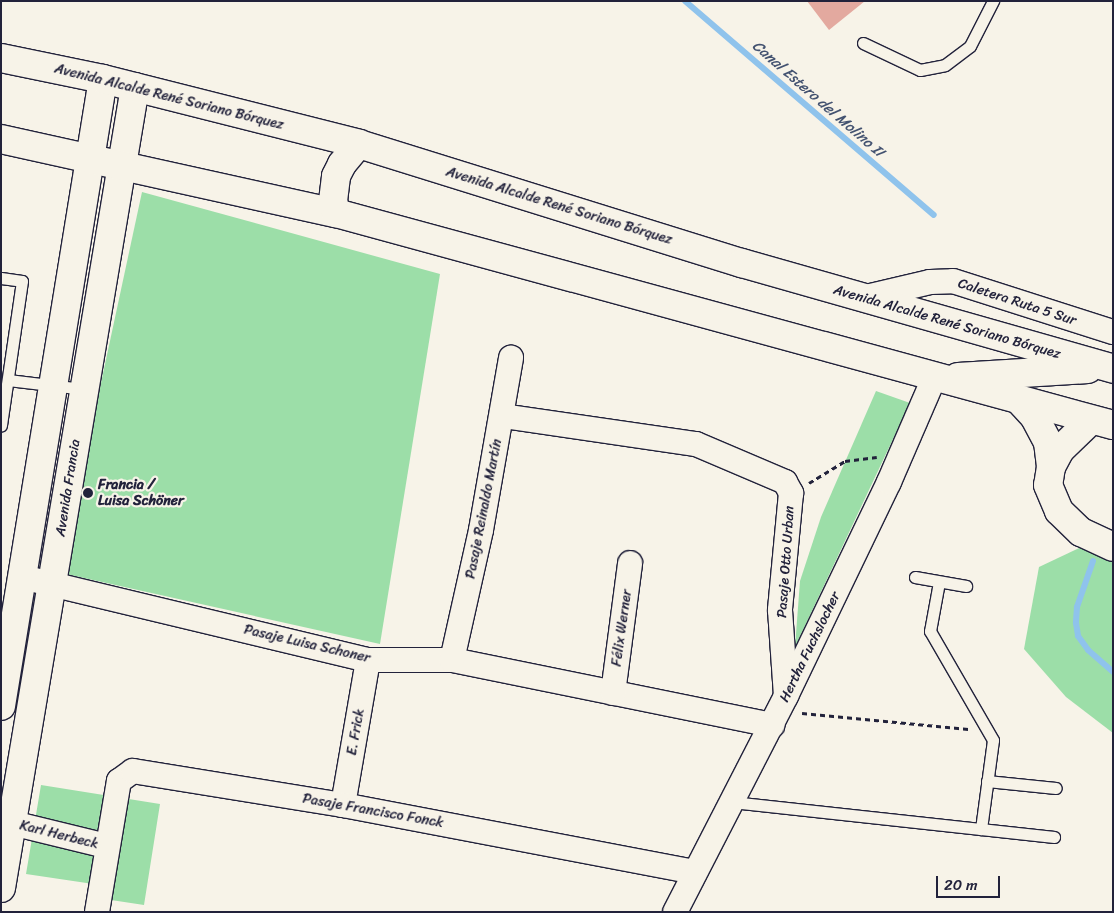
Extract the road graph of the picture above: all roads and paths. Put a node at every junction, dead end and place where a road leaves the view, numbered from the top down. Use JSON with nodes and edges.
{"nodes":[{"id":1,"x":993,"y":1,"type":"edge"},
{"id":2,"x":862,"y":42,"type":"dead end"},
{"id":3,"x":1,"y":58,"type":"edge"},
{"id":4,"x":104,"y":79,"type":"junction"},
{"id":5,"x":134,"y":87,"type":"junction"},
{"id":6,"x":1,"y":140,"type":"edge"},
{"id":7,"x":359,"y":144,"type":"junction"},
{"id":8,"x":91,"y":157,"type":"junction"},
{"id":9,"x":122,"y":165,"type":"junction"},
{"id":10,"x":336,"y":213,"type":"junction"},
{"id":11,"x":1,"y":278,"type":"edge"},
{"id":12,"x":862,"y":298,"type":"junction"},
{"id":13,"x":1113,"y":332,"type":"edge"},
{"id":14,"x":511,"y":358,"type":"dead end"},
{"id":15,"x":1111,"y":368,"type":"edge"},
{"id":16,"x":934,"y":378,"type":"junction"},
{"id":17,"x":8,"y":380,"type":"junction"},
{"id":18,"x":54,"y":386,"type":"junction"},
{"id":19,"x":84,"y":389,"type":"junction"},
{"id":20,"x":1019,"y":400,"type":"junction"},
{"id":21,"x":503,"y":416,"type":"junction"},
{"id":22,"x":1102,"y":422,"type":"edge"},
{"id":23,"x":1,"y":425,"type":"edge"},
{"id":24,"x":902,"y":454,"type":"junction"},
{"id":25,"x":1051,"y":467,"type":"junction"},
{"id":26,"x":792,"y":493,"type":"junction"},
{"id":27,"x":1113,"y":547,"type":"edge"},
{"id":28,"x":630,"y":563,"type":"dead end"},
{"id":29,"x":22,"y":576,"type":"junction"},
{"id":30,"x":916,"y":577,"type":"dead end"},
{"id":31,"x":939,"y":582,"type":"junction"},
{"id":32,"x":52,"y":583,"type":"junction"},
{"id":33,"x":966,"y":586,"type":"dead end"},
{"id":34,"x":368,"y":660,"type":"junction"},
{"id":35,"x":452,"y":660,"type":"junction"},
{"id":36,"x":613,"y":693,"type":"junction"},
{"id":37,"x":1,"y":706,"type":"edge"},
{"id":38,"x":779,"y":710,"type":"junction"},
{"id":39,"x":988,"y":731,"type":"junction"},
{"id":40,"x":987,"y":781,"type":"junction"},
{"id":41,"x":1056,"y":788,"type":"dead end"},
{"id":42,"x":732,"y":802,"type":"junction"},
{"id":43,"x":343,"y":804,"type":"junction"},
{"id":44,"x":8,"y":819,"type":"edge"},
{"id":45,"x":981,"y":829,"type":"junction"},
{"id":46,"x":1054,"y":837,"type":"dead end"},
{"id":47,"x":106,"y":846,"type":"junction"},
{"id":48,"x":696,"y":872,"type":"junction"},
{"id":49,"x":1,"y":888,"type":"edge"},
{"id":50,"x":97,"y":912,"type":"edge"},
{"id":51,"x":675,"y":912,"type":"edge"}],
"edges":[{"from":1,"to":2,"type":"lane"},
{"from":3,"to":4,"type":"main road","name":"Avenida Alcalde René Soriano Bórquez"},
{"from":4,"to":5,"type":"main road","name":"Avenida Alcalde René Soriano Bórquez"},
{"from":4,"to":8,"type":"main road"},
{"from":5,"to":7,"type":"main road","name":"Avenida Alcalde René Soriano Bórquez"},
{"from":5,"to":9,"type":"main road","name":"Avenida Francia"},
{"from":6,"to":8,"type":"main road"},
{"from":7,"to":10,"type":"main road"},
{"from":7,"to":12,"type":"main road","name":"Avenida Alcalde René Soriano Bórquez"},
{"from":8,"to":9,"type":"main road"},
{"from":8,"to":18,"type":"main road"},
{"from":9,"to":10,"type":"main road"},
{"from":9,"to":19,"type":"main road","name":"Avenida Francia"},
{"from":10,"to":16,"type":"main road"},
{"from":11,"to":17,"type":"lane"},
{"from":12,"to":13,"type":"street","name":"Caletera Ruta 5 Sur"},
{"from":12,"to":15,"type":"main road","name":"Avenida Alcalde René Soriano Bórquez"},
{"from":14,"to":21,"type":"street","name":"Pasaje Reinaldo Martín"},
{"from":15,"to":16,"type":"main road"},
{"from":16,"to":20,"type":"main road"},
{"from":16,"to":24,"type":"street","name":"Hertha Fuchslocher"},
{"from":17,"to":18,"type":"lane"},
{"from":17,"to":23,"type":"lane"},
{"from":18,"to":19,"type":"lane"},
{"from":18,"to":29,"type":"main road"},
{"from":19,"to":32,"type":"main road","name":"Avenida Francia"},
{"from":20,"to":22,"type":"main road"},
{"from":20,"to":25,"type":"main road"},
{"from":21,"to":26,"type":"street","name":"Pasaje Otto Urban"},
{"from":21,"to":35,"type":"street","name":"Pasaje Reinaldo Martín"},
{"from":22,"to":25,"type":"main road"},
{"from":24,"to":26,"type":"path"},
{"from":24,"to":38,"type":"street","name":"Hertha Fuchslocher"},
{"from":25,"to":27,"type":"main road"},
{"from":26,"to":38,"type":"street","name":"Pasaje Otto Urban"},
{"from":28,"to":36,"type":"street","name":"Félix Werner"},
{"from":29,"to":32,"type":"street","name":"Pasaje Luisa Schoner"},
{"from":29,"to":37,"type":"main road"},
{"from":30,"to":31,"type":"lane"},
{"from":31,"to":33,"type":"lane"},
{"from":31,"to":39,"type":"lane"},
{"from":32,"to":34,"type":"street","name":"Pasaje Luisa Schoner"},
{"from":32,"to":44,"type":"main road","name":"Avenida Francia"},
{"from":34,"to":35,"type":"street","name":"Pasaje Luisa Schoner"},
{"from":34,"to":43,"type":"street","name":"E. Frick"},
{"from":35,"to":36,"type":"street","name":"Pasaje Luisa Schoner"},
{"from":36,"to":38,"type":"street","name":"Pasaje Luisa Schoner"},
{"from":38,"to":39,"type":"path"},
{"from":38,"to":42,"type":"street","name":"Hertha Fuchslocher"},
{"from":39,"to":40,"type":"lane"},
{"from":40,"to":41,"type":"lane"},
{"from":40,"to":45,"type":"lane"},
{"from":42,"to":45,"type":"lane"},
{"from":42,"to":48,"type":"street","name":"Hertha Fuchslocher"},
{"from":43,"to":47,"type":"street","name":"Pasaje Francisco Fonck"},
{"from":43,"to":48,"type":"street","name":"Pasaje Francisco Fonck"},
{"from":44,"to":47,"type":"street","name":"Karl Herbeck"},
{"from":44,"to":49,"type":"main road","name":"Avenida Francia"},
{"from":45,"to":46,"type":"lane"},
{"from":47,"to":50,"type":"street","name":"Pasaje Francisco Fonck"},
{"from":48,"to":51,"type":"street","name":"Hertha Fuchslocher"}]}
